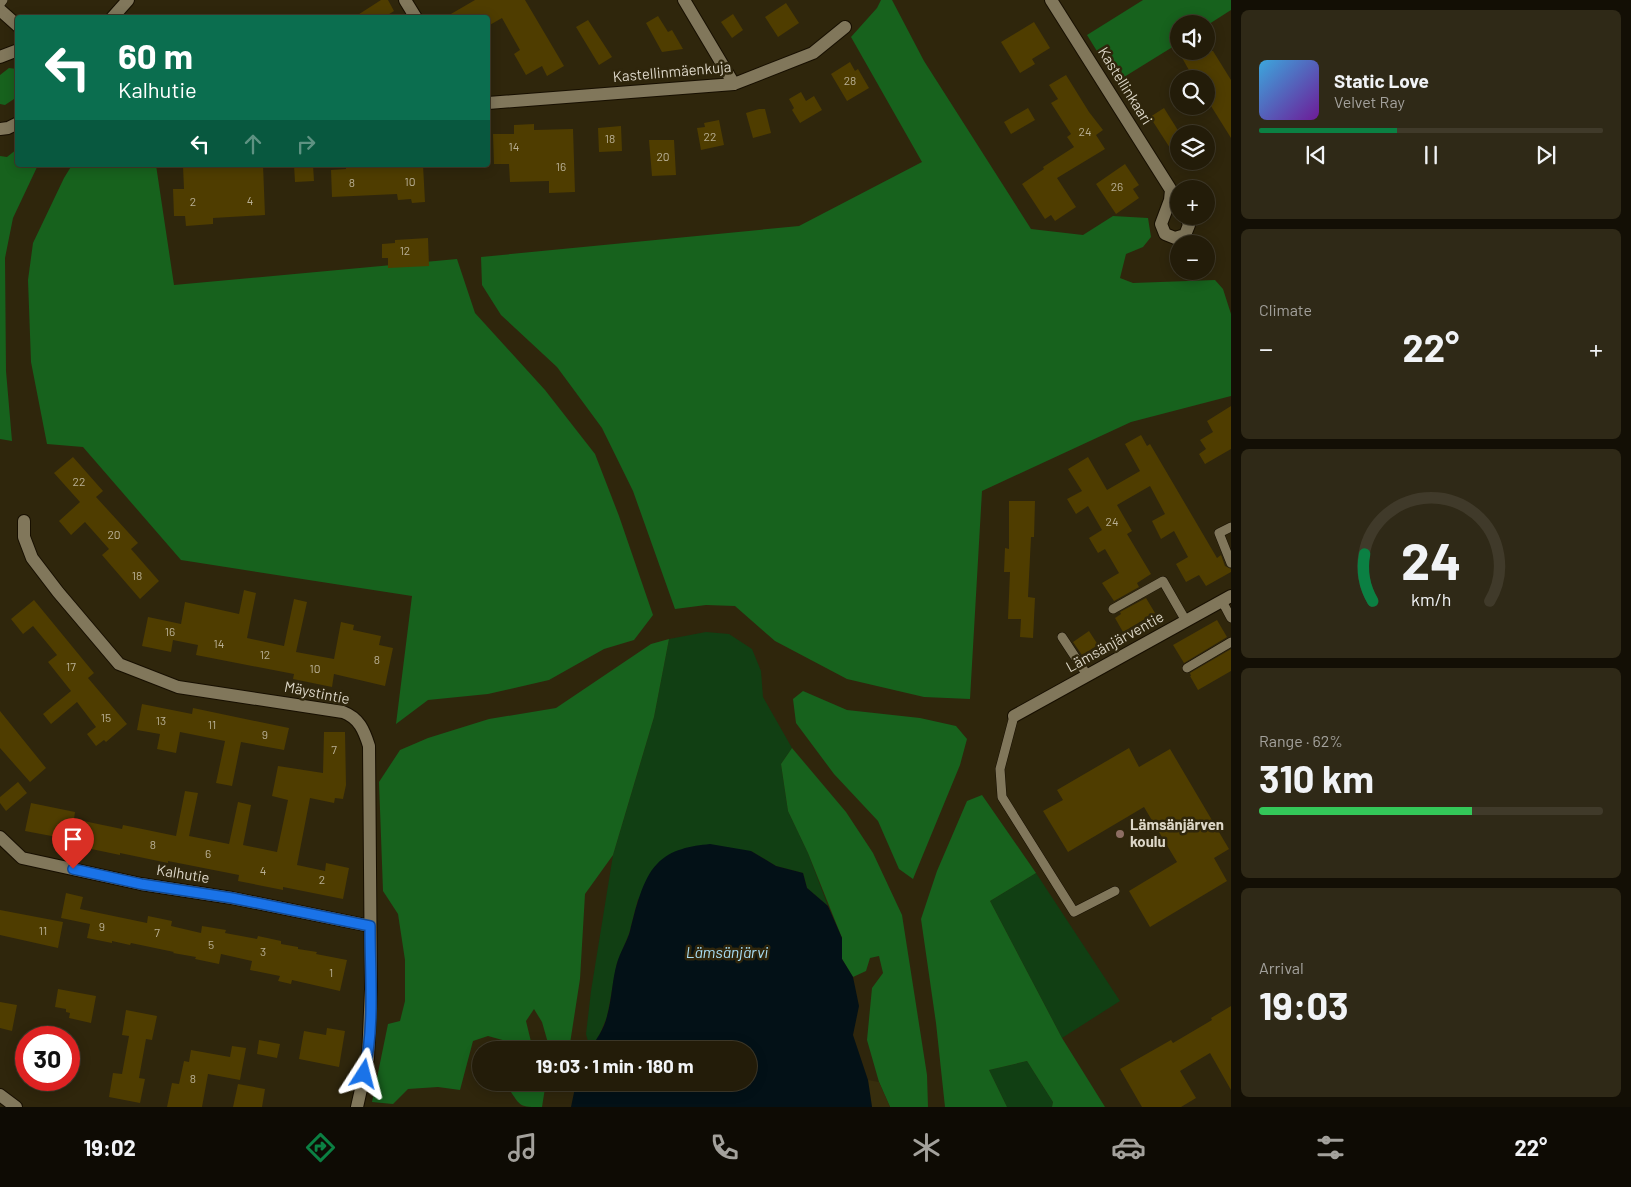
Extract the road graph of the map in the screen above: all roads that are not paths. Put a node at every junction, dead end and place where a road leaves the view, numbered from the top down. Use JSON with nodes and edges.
{"nodes":[{"id":1,"x":3,"y":0,"type":"edge"},
{"id":2,"x":128,"y":0,"type":"edge"},
{"id":3,"x":405,"y":0,"type":"edge"},
{"id":4,"x":684,"y":0,"type":"edge"},
{"id":5,"x":1051,"y":0,"type":"edge"},
{"id":6,"x":0,"y":4,"type":"edge"},
{"id":7,"x":0,"y":10,"type":"edge"},
{"id":8,"x":115,"y":15,"type":"edge"},
{"id":9,"x":414,"y":15,"type":"edge"},
{"id":10,"x":15,"y":23,"type":"edge"},
{"id":11,"x":845,"y":27,"type":"dead end"},
{"id":12,"x":15,"y":51,"type":"edge"},
{"id":13,"x":0,"y":57,"type":"edge"},
{"id":14,"x":734,"y":84,"type":"junction"},
{"id":15,"x":490,"y":103,"type":"edge"},
{"id":16,"x":15,"y":124,"type":"edge"},
{"id":17,"x":0,"y":129,"type":"edge"},
{"id":18,"x":1170,"y":188,"type":"edge"},
{"id":19,"x":1170,"y":200,"type":"edge"},
{"id":20,"x":1189,"y":225,"type":"edge"},
{"id":21,"x":24,"y":521,"type":"dead end"},
{"id":22,"x":1231,"y":527,"type":"edge"},
{"id":23,"x":1231,"y":563,"type":"edge"},
{"id":24,"x":1226,"y":599,"type":"edge"},
{"id":25,"x":1113,"y":609,"type":"dead end"},
{"id":26,"x":1231,"y":618,"type":"edge"},
{"id":27,"x":1186,"y":621,"type":"junction"},
{"id":28,"x":1062,"y":637,"type":"dead end"},
{"id":29,"x":1231,"y":642,"type":"edge"},
{"id":30,"x":1187,"y":668,"type":"dead end"},
{"id":31,"x":1087,"y":676,"type":"junction"},
{"id":32,"x":1014,"y":716,"type":"joint"},
{"id":33,"x":0,"y":837,"type":"edge"},
{"id":34,"x":1114,"y":891,"type":"dead end"},
{"id":35,"x":370,"y":926,"type":"junction"},
{"id":36,"x":0,"y":1095,"type":"edge"},
{"id":37,"x":16,"y":1107,"type":"edge"},
{"id":38,"x":357,"y":1107,"type":"edge"}],
"edges":[{"from":1,"to":6,"type":"lane"},
{"from":2,"to":8,"type":"street"},
{"from":3,"to":9,"type":"street"},
{"from":4,"to":14,"type":"street"},
{"from":5,"to":18,"type":"street","name":"Kastellinkaari"},
{"from":7,"to":10,"type":"street"},
{"from":11,"to":14,"type":"street","name":"Kastellinmäenkuja"},
{"from":12,"to":13,"type":"street"},
{"from":14,"to":15,"type":"street","name":"Kastellinmäenkuja"},
{"from":16,"to":17,"type":"street"},
{"from":19,"to":20,"type":"street"},
{"from":21,"to":35,"type":"street","name":"Mäystintie"},
{"from":22,"to":23,"type":"lane"},
{"from":24,"to":26,"type":"lane"},
{"from":24,"to":27,"type":"street","name":"Lämsänjärventie"},
{"from":25,"to":27,"type":"lane"},
{"from":27,"to":31,"type":"street","name":"Lämsänjärventie"},
{"from":28,"to":31,"type":"lane"},
{"from":29,"to":30,"type":"lane"},
{"from":31,"to":32,"type":"street","name":"Lämsänjärventie"},
{"from":32,"to":34,"type":"lane"},
{"from":33,"to":35,"type":"street","name":"Kalhutie"},
{"from":35,"to":38,"type":"street","name":"Mäystintie"},
{"from":36,"to":37,"type":"street"}]}
